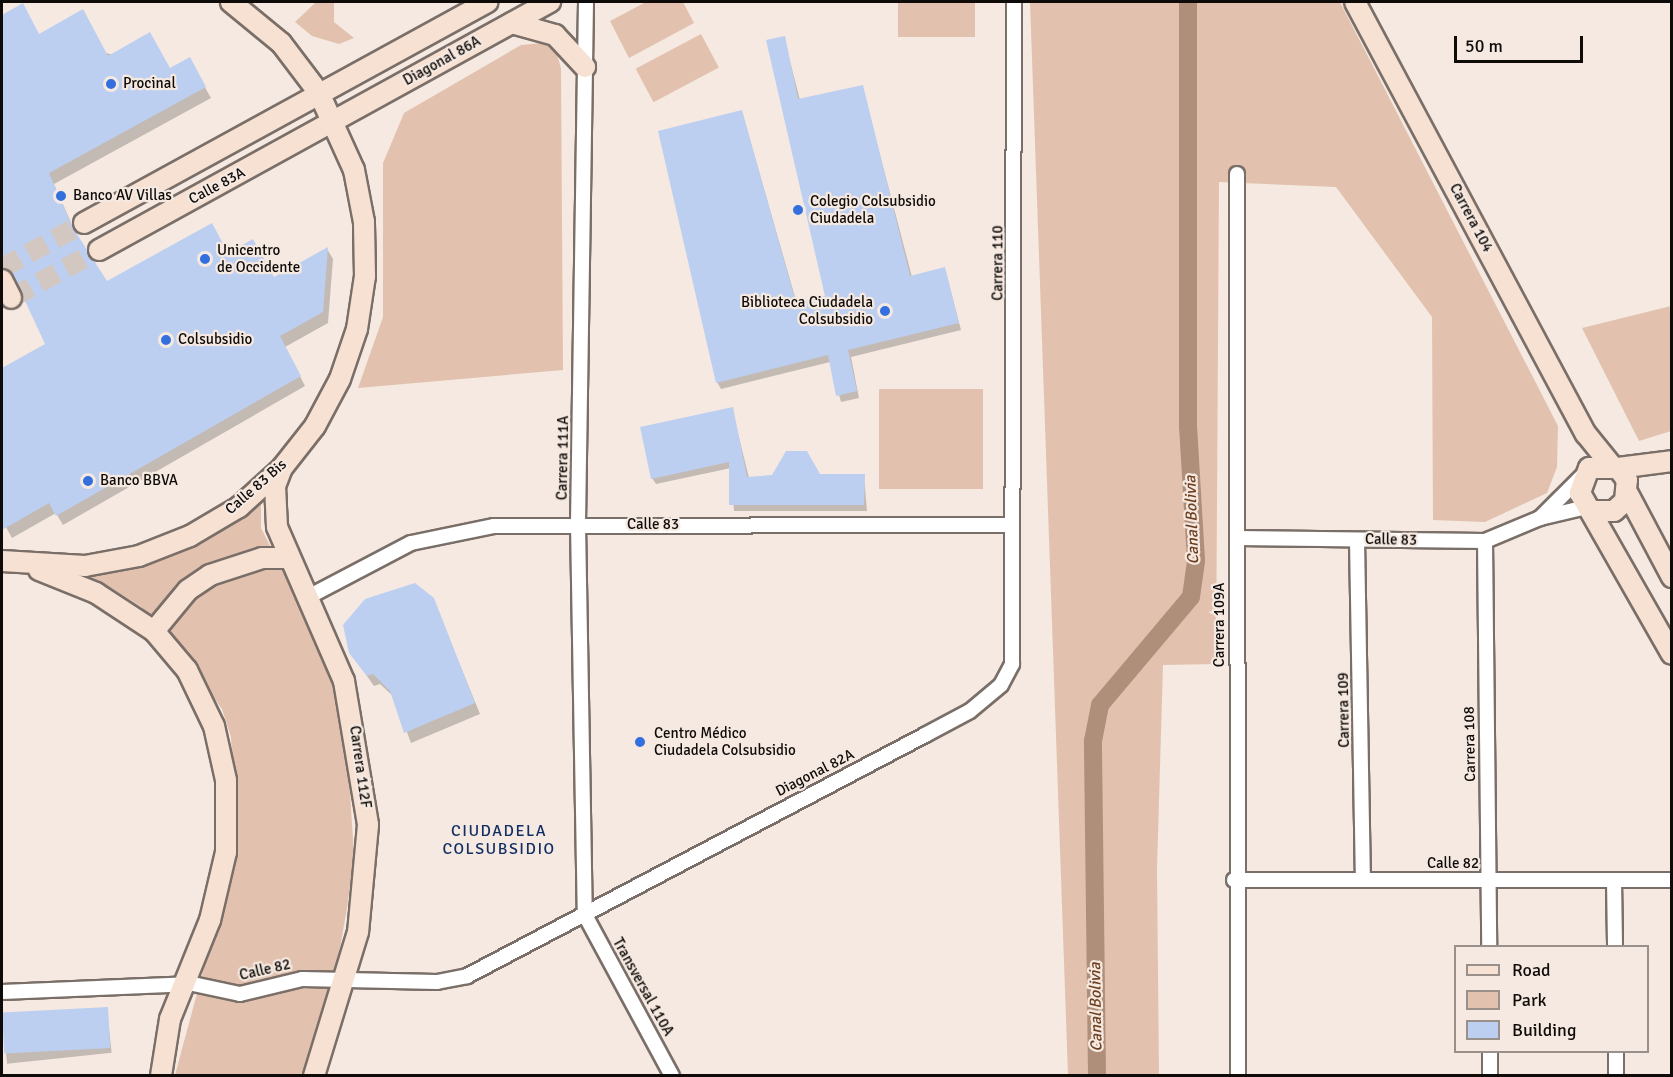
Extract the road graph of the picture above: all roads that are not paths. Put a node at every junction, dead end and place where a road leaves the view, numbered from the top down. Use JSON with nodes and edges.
{"nodes":[{"id":1,"x":231,"y":2,"type":"edge"},
{"id":2,"x":488,"y":2,"type":"edge"},
{"id":3,"x":550,"y":2,"type":"edge"},
{"id":4,"x":586,"y":2,"type":"edge"},
{"id":5,"x":1014,"y":2,"type":"edge"},
{"id":6,"x":1359,"y":2,"type":"edge"},
{"id":7,"x":512,"y":23,"type":"junction"},
{"id":8,"x":585,"y":67,"type":"junction"},
{"id":9,"x":319,"y":93,"type":"junction"},
{"id":10,"x":334,"y":120,"type":"junction"},
{"id":11,"x":241,"y":138,"type":"junction"},
{"id":12,"x":254,"y":166,"type":"junction"},
{"id":13,"x":1237,"y":174,"type":"dead end"},
{"id":14,"x":2,"y":280,"type":"edge"},
{"id":15,"x":8,"y":300,"type":"edge"},
{"id":16,"x":1586,"y":434,"type":"junction"},
{"id":17,"x":1671,"y":462,"type":"edge"},
{"id":18,"x":1614,"y":466,"type":"junction"},
{"id":19,"x":282,"y":468,"type":"junction"},
{"id":20,"x":1586,"y":472,"type":"junction"},
{"id":21,"x":1628,"y":491,"type":"junction"},
{"id":22,"x":1589,"y":509,"type":"junction"},
{"id":23,"x":1540,"y":518,"type":"junction"},
{"id":24,"x":578,"y":524,"type":"junction"},
{"id":25,"x":1012,"y":525,"type":"junction"},
{"id":26,"x":1237,"y":538,"type":"junction"},
{"id":27,"x":1357,"y":540,"type":"junction"},
{"id":28,"x":1485,"y":541,"type":"junction"},
{"id":29,"x":289,"y":558,"type":"junction"},
{"id":30,"x":2,"y":561,"type":"edge"},
{"id":31,"x":31,"y":566,"type":"junction"},
{"id":32,"x":1671,"y":577,"type":"edge"},
{"id":33,"x":310,"y":596,"type":"junction"},
{"id":34,"x":154,"y":631,"type":"junction"},
{"id":35,"x":1671,"y":654,"type":"edge"},
{"id":36,"x":1234,"y":880,"type":"junction"},
{"id":37,"x":1363,"y":880,"type":"junction"},
{"id":38,"x":1488,"y":880,"type":"junction"},
{"id":39,"x":1614,"y":880,"type":"junction"},
{"id":40,"x":1671,"y":880,"type":"edge"},
{"id":41,"x":585,"y":915,"type":"junction"},
{"id":42,"x":1489,"y":945,"type":"edge"},
{"id":43,"x":1615,"y":945,"type":"edge"},
{"id":44,"x":497,"y":962,"type":"joint"},
{"id":45,"x":345,"y":983,"type":"junction"},
{"id":46,"x":181,"y":984,"type":"junction"},
{"id":47,"x":2,"y":992,"type":"edge"},
{"id":48,"x":1490,"y":1053,"type":"edge"},
{"id":49,"x":1616,"y":1053,"type":"edge"},
{"id":50,"x":161,"y":1076,"type":"edge"},
{"id":51,"x":314,"y":1076,"type":"edge"},
{"id":52,"x":672,"y":1076,"type":"edge"},
{"id":53,"x":1238,"y":1076,"type":"edge"},
{"id":54,"x":1490,"y":1076,"type":"edge"},
{"id":55,"x":1616,"y":1076,"type":"edge"}],
"edges":[{"from":1,"to":9,"type":"street","name":"Calle 83 Bis"},
{"from":2,"to":9,"type":"street","name":"Diagonal 86A"},
{"from":3,"to":7,"type":"street","name":"Diagonal 86A"},
{"from":4,"to":8,"type":"street","name":"Carrera 111A"},
{"from":5,"to":25,"type":"street","name":"Carrera 110"},
{"from":6,"to":16,"type":"street","name":"Carrera 104"},
{"from":7,"to":8,"type":"street"},
{"from":7,"to":10,"type":"street","name":"Diagonal 86A"},
{"from":8,"to":24,"type":"street","name":"Carrera 111A"},
{"from":9,"to":10,"type":"street","name":"Calle 83 Bis"},
{"from":9,"to":11,"type":"street","name":"Calle 83A"},
{"from":10,"to":12,"type":"street","name":"Calle 83A"},
{"from":10,"to":19,"type":"street","name":"Calle 83 Bis"},
{"from":11,"to":12,"type":"street"},
{"from":11,"to":12,"type":"street","name":"Calle 83A"},
{"from":13,"to":26,"type":"street","name":"Carrera 109A"},
{"from":14,"to":15,"type":"street"},
{"from":16,"to":18,"type":"street","name":"Carrera 104"},
{"from":16,"to":20,"type":"street","name":"Carrera 104"},
{"from":17,"to":18,"type":"street"},
{"from":17,"to":21,"type":"street"},
{"from":18,"to":20,"type":"street"},
{"from":18,"to":21,"type":"street"},
{"from":19,"to":29,"type":"street","name":"Carrera 112F"},
{"from":19,"to":31,"type":"street","name":"Calle 83 Bis"},
{"from":20,"to":22,"type":"street","name":"Carrera 104"},
{"from":20,"to":23,"type":"street","name":"Calle 83"},
{"from":21,"to":22,"type":"street"},
{"from":21,"to":32,"type":"street"},
{"from":22,"to":23,"type":"street","name":"Calle 83"},
{"from":22,"to":35,"type":"street","name":"Carrera 104"},
{"from":23,"to":28,"type":"street","name":"Calle 83"},
{"from":24,"to":25,"type":"street","name":"Calle 83"},
{"from":24,"to":33,"type":"street","name":"Calle 83"},
{"from":24,"to":41,"type":"street","name":"Carrera 111A"},
{"from":25,"to":41,"type":"street","name":"Diagonal 82A"},
{"from":26,"to":27,"type":"street","name":"Calle 83"},
{"from":26,"to":36,"type":"street","name":"Carrera 109A"},
{"from":27,"to":28,"type":"street","name":"Calle 83"},
{"from":27,"to":37,"type":"street","name":"Carrera 109"},
{"from":28,"to":38,"type":"street","name":"Carrera 108"},
{"from":29,"to":33,"type":"street","name":"Carrera 112F"},
{"from":29,"to":34,"type":"street"},
{"from":30,"to":31,"type":"street","name":"Calle 83 Bis"},
{"from":31,"to":34,"type":"street"},
{"from":33,"to":45,"type":"street","name":"Carrera 112F"},
{"from":34,"to":46,"type":"street"},
{"from":36,"to":37,"type":"street","name":"Calle 82"},
{"from":36,"to":53,"type":"street","name":"Carrera 109A"},
{"from":37,"to":38,"type":"street","name":"Calle 82"},
{"from":38,"to":39,"type":"street","name":"Calle 82"},
{"from":38,"to":42,"type":"street","name":"Carrera 108"},
{"from":39,"to":40,"type":"street","name":"Calle 82"},
{"from":39,"to":43,"type":"street"},
{"from":41,"to":44,"type":"street","name":"Diagonal 82A"},
{"from":41,"to":52,"type":"street","name":"Transversal 110A"},
{"from":44,"to":45,"type":"street","name":"Calle 82"},
{"from":45,"to":46,"type":"street","name":"Calle 82"},
{"from":45,"to":51,"type":"street","name":"Carrera 112F"},
{"from":46,"to":47,"type":"street","name":"Calle 82"},
{"from":46,"to":50,"type":"street"},
{"from":48,"to":54,"type":"street"},
{"from":49,"to":55,"type":"street"}]}
